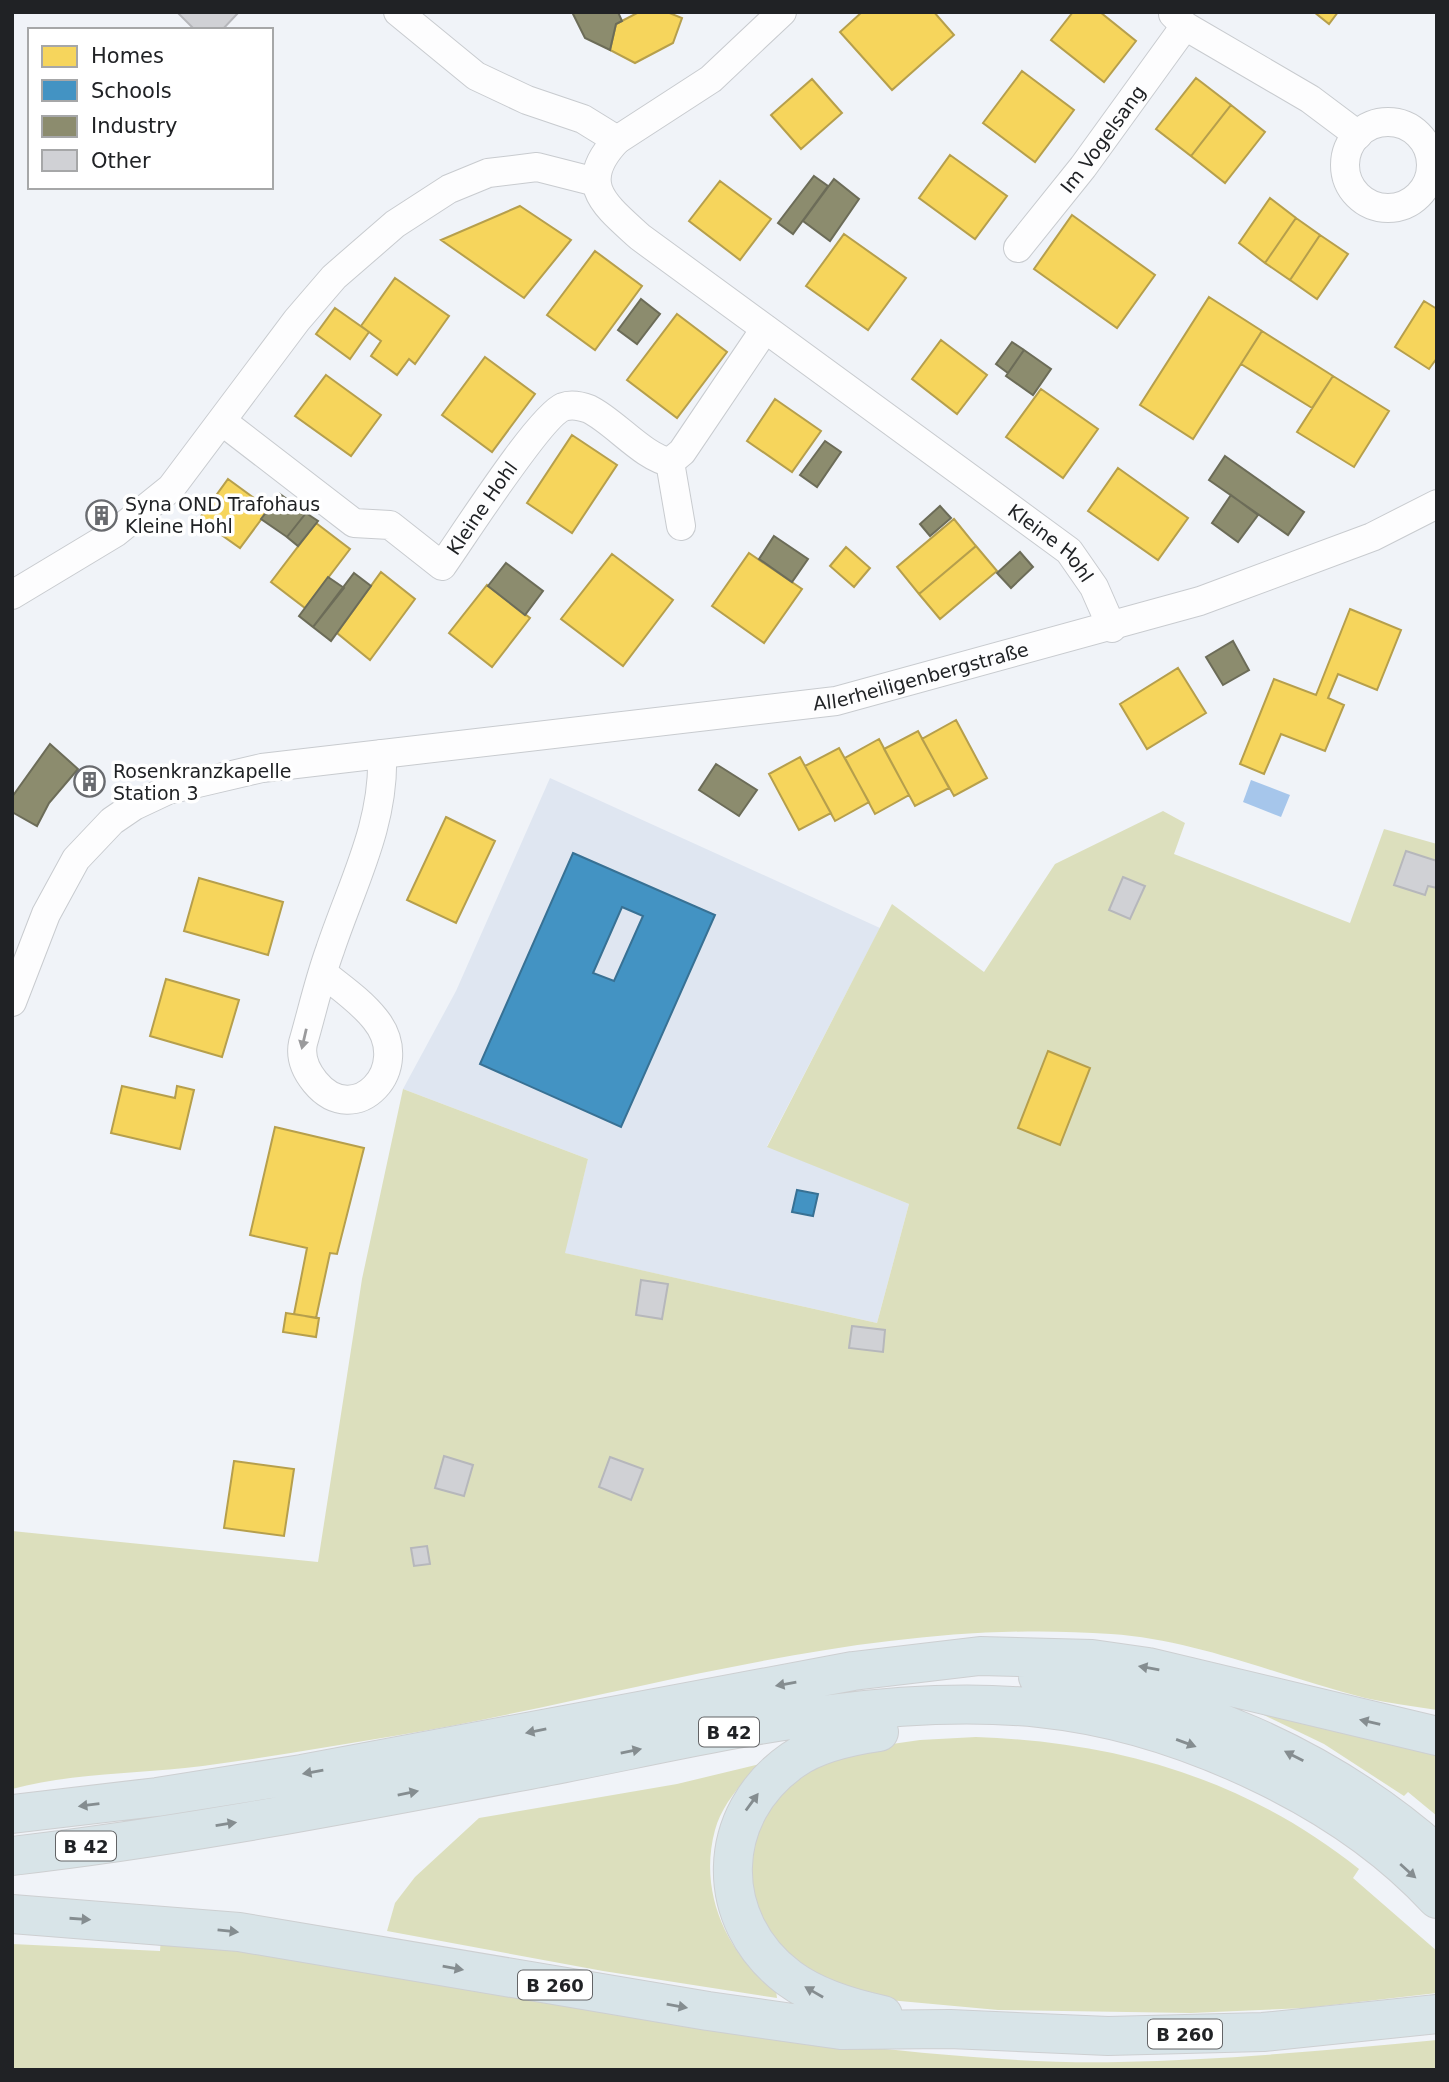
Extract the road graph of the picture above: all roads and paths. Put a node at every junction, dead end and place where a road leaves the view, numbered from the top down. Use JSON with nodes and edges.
{"nodes":[{"id":1,"x":398,"y":12,"type":"edge"},
{"id":2,"x":782,"y":12,"type":"edge"},
{"id":3,"x":1178,"y":19,"type":"edge"},
{"id":4,"x":1358,"y":135,"type":"dead end"},
{"id":5,"x":617,"y":140,"type":"junction"},
{"id":6,"x":596,"y":182,"type":"junction"},
{"id":7,"x":1018,"y":248,"type":"dead end"},
{"id":8,"x":765,"y":329,"type":"junction"},
{"id":9,"x":223,"y":422,"type":"junction"},
{"id":10,"x":670,"y":462,"type":"junction"},
{"id":11,"x":1437,"y":504,"type":"edge"},
{"id":12,"x":681,"y":526,"type":"dead end"},
{"id":13,"x":12,"y":595,"type":"edge"},
{"id":14,"x":1112,"y":628,"type":"junction"},
{"id":15,"x":382,"y":754,"type":"junction"},
{"id":16,"x":323,"y":973,"type":"dead end"},
{"id":17,"x":12,"y":1002,"type":"edge"},
{"id":18,"x":853,"y":1671,"type":"junction"},
{"id":19,"x":1121,"y":1723,"type":"junction"},
{"id":20,"x":1437,"y":1736,"type":"edge"},
{"id":21,"x":12,"y":1814,"type":"edge"},
{"id":22,"x":1386,"y":1830,"type":"junction"},
{"id":23,"x":1437,"y":1854,"type":"edge"},
{"id":24,"x":12,"y":1856,"type":"edge"},
{"id":25,"x":1437,"y":1899,"type":"edge"},
{"id":26,"x":12,"y":1914,"type":"edge"},
{"id":27,"x":1437,"y":2014,"type":"edge"},
{"id":28,"x":950,"y":2029,"type":"junction"}],
"edges":[{"from":1,"to":5,"type":"street"},
{"from":2,"to":5,"type":"street"},
{"from":3,"to":4,"type":"street","name":"Im Vogelsang"},
{"from":3,"to":7,"type":"street","name":"Im Vogelsang"},
{"from":5,"to":6,"type":"street"},
{"from":6,"to":8,"type":"street","name":"Kleine Hohl"},
{"from":6,"to":9,"type":"street"},
{"from":8,"to":10,"type":"street"},
{"from":8,"to":14,"type":"street","name":"Kleine Hohl"},
{"from":9,"to":10,"type":"street","name":"Kleine Hohl"},
{"from":9,"to":13,"type":"street"},
{"from":10,"to":12,"type":"street"},
{"from":11,"to":14,"type":"street","name":"Allerheiligenbergstraße"},
{"from":14,"to":15,"type":"street","name":"Allerheiligenbergstraße"},
{"from":15,"to":16,"type":"street"},
{"from":15,"to":17,"type":"street","name":"Allerheiligenbergstraße"},
{"from":20,"to":18,"type":"highway","one_way":true},
{"from":18,"to":21,"type":"highway","number":"B 42","one_way":true},
{"from":22,"to":18,"type":"highway","number":"B 42","one_way":true},
{"from":19,"to":22,"type":"highway","number":"B 42","one_way":true},
{"from":24,"to":19,"type":"highway","number":"B 42","one_way":true},
{"from":28,"to":19,"type":"highway","number":"B 42","one_way":true},
{"from":22,"to":23,"type":"highway","number":"B 42"},
{"from":22,"to":25,"type":"highway","number":"B 42","one_way":true},
{"from":26,"to":28,"type":"highway","number":"B 260","one_way":true},
{"from":27,"to":28,"type":"highway","number":"B 260"}]}
